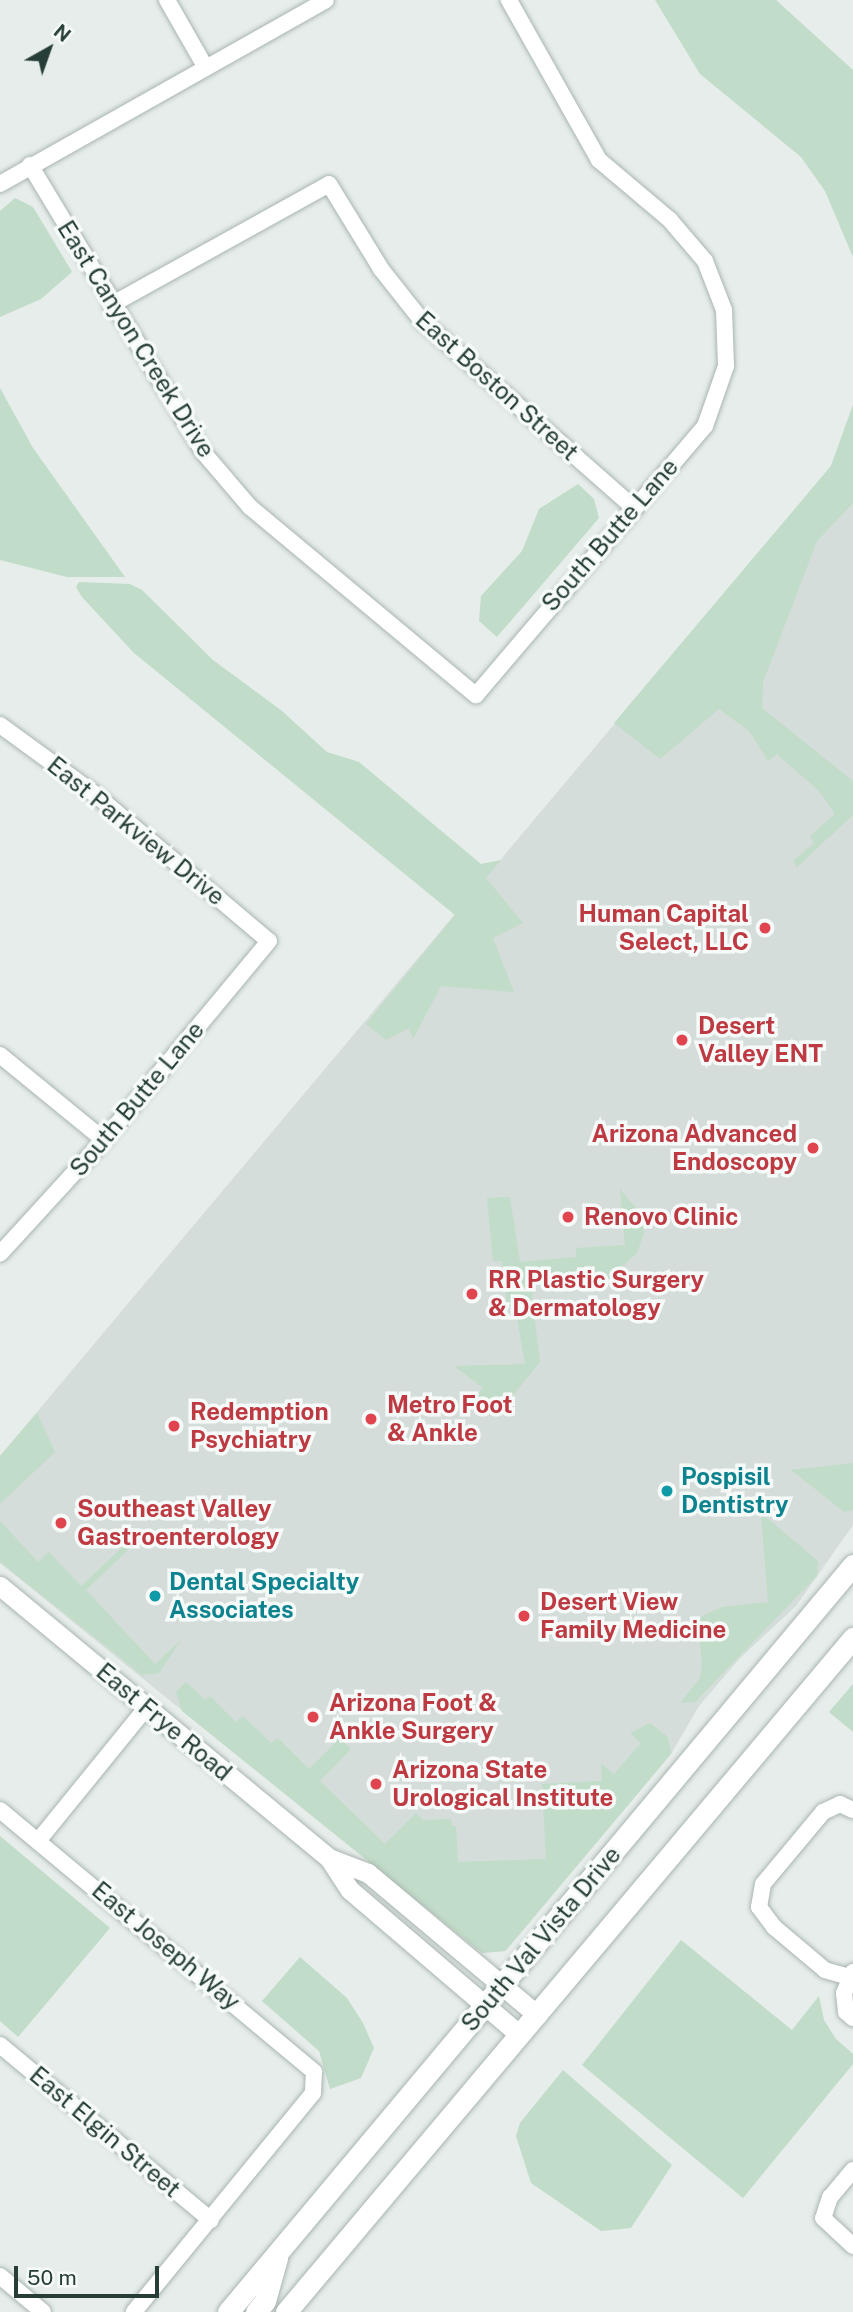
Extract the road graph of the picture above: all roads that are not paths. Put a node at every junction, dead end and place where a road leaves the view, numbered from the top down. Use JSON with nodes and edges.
{"nodes":[{"id":1,"x":167,"y":0,"type":"edge"},
{"id":2,"x":326,"y":0,"type":"edge"},
{"id":3,"x":509,"y":0,"type":"edge"},
{"id":4,"x":206,"y":68,"type":"junction"},
{"id":5,"x":30,"y":165,"type":"junction"},
{"id":6,"x":0,"y":184,"type":"edge"},
{"id":7,"x":111,"y":306,"type":"junction"},
{"id":8,"x":632,"y":506,"type":"junction"},
{"id":9,"x":476,"y":695,"type":"joint"},
{"id":10,"x":0,"y":724,"type":"edge"},
{"id":11,"x":270,"y":940,"type":"joint"},
{"id":12,"x":0,"y":1055,"type":"edge"},
{"id":13,"x":104,"y":1140,"type":"junction"},
{"id":14,"x":0,"y":1254,"type":"edge"},
{"id":15,"x":851,"y":1571,"type":"edge"},
{"id":16,"x":0,"y":1586,"type":"edge"},
{"id":17,"x":853,"y":1638,"type":"edge"},
{"id":18,"x":146,"y":1708,"type":"junction"},
{"id":19,"x":847,"y":1807,"type":"edge"},
{"id":20,"x":0,"y":1810,"type":"edge"},
{"id":21,"x":38,"y":1841,"type":"junction"},
{"id":22,"x":329,"y":1858,"type":"junction"},
{"id":23,"x":851,"y":1975,"type":"edge"},
{"id":24,"x":502,"y":1985,"type":"junction"},
{"id":25,"x":485,"y":2005,"type":"junction"},
{"id":26,"x":537,"y":2015,"type":"junction"},
{"id":27,"x":853,"y":2018,"type":"edge"},
{"id":28,"x":520,"y":2035,"type":"junction"},
{"id":29,"x":0,"y":2045,"type":"edge"},
{"id":30,"x":853,"y":2170,"type":"edge"},
{"id":31,"x":211,"y":2220,"type":"junction"},
{"id":32,"x":853,"y":2246,"type":"edge"},
{"id":33,"x":279,"y":2249,"type":"junction"},
{"id":34,"x":0,"y":2276,"type":"edge"},
{"id":35,"x":43,"y":2312,"type":"edge"},
{"id":36,"x":134,"y":2312,"type":"edge"},
{"id":37,"x":228,"y":2312,"type":"edge"},
{"id":38,"x":257,"y":2312,"type":"edge"},
{"id":39,"x":286,"y":2312,"type":"edge"}],
"edges":[{"from":1,"to":4,"type":"street"},
{"from":2,"to":4,"type":"street"},
{"from":3,"to":8,"type":"street","name":"South Butte Lane"},
{"from":4,"to":5,"type":"street"},
{"from":5,"to":6,"type":"street"},
{"from":5,"to":7,"type":"street","name":"East Canyon Creek Drive"},
{"from":7,"to":8,"type":"street","name":"East Boston Street"},
{"from":7,"to":9,"type":"street","name":"East Canyon Creek Drive"},
{"from":8,"to":9,"type":"street","name":"South Butte Lane"},
{"from":10,"to":11,"type":"street","name":"East Parkview Drive"},
{"from":11,"to":13,"type":"street","name":"South Butte Lane"},
{"from":12,"to":13,"type":"street"},
{"from":13,"to":14,"type":"street","name":"South Butte Lane"},
{"from":15,"to":24,"type":"main road","name":"South Val Vista Drive"},
{"from":16,"to":18,"type":"street","name":"East Frye Road"},
{"from":17,"to":26,"type":"main road","name":"South Val Vista Drive"},
{"from":18,"to":21,"type":"street"},
{"from":18,"to":22,"type":"street","name":"East Frye Road"},
{"from":19,"to":23,"type":"street"},
{"from":20,"to":21,"type":"street","name":"East Joseph Way"},
{"from":21,"to":31,"type":"street","name":"East Joseph Way"},
{"from":22,"to":24,"type":"street","name":"East Frye Road"},
{"from":22,"to":25,"type":"street","name":"East Frye Road"},
{"from":23,"to":27,"type":"street"},
{"from":24,"to":25,"type":"main road","name":"South Val Vista Drive"},
{"from":24,"to":26,"type":"street","name":"East Frye Road"},
{"from":25,"to":28,"type":"street","name":"East Frye Road"},
{"from":25,"to":33,"type":"main road","name":"South Val Vista Drive"},
{"from":26,"to":28,"type":"main road","name":"South Val Vista Drive"},
{"from":28,"to":39,"type":"main road","name":"South Val Vista Drive"},
{"from":29,"to":31,"type":"street","name":"East Elgin Street"},
{"from":30,"to":32,"type":"street"},
{"from":31,"to":36,"type":"street"},
{"from":33,"to":37,"type":"main road","name":"South Val Vista Drive"},
{"from":33,"to":38,"type":"main road"},
{"from":34,"to":35,"type":"street"}]}
